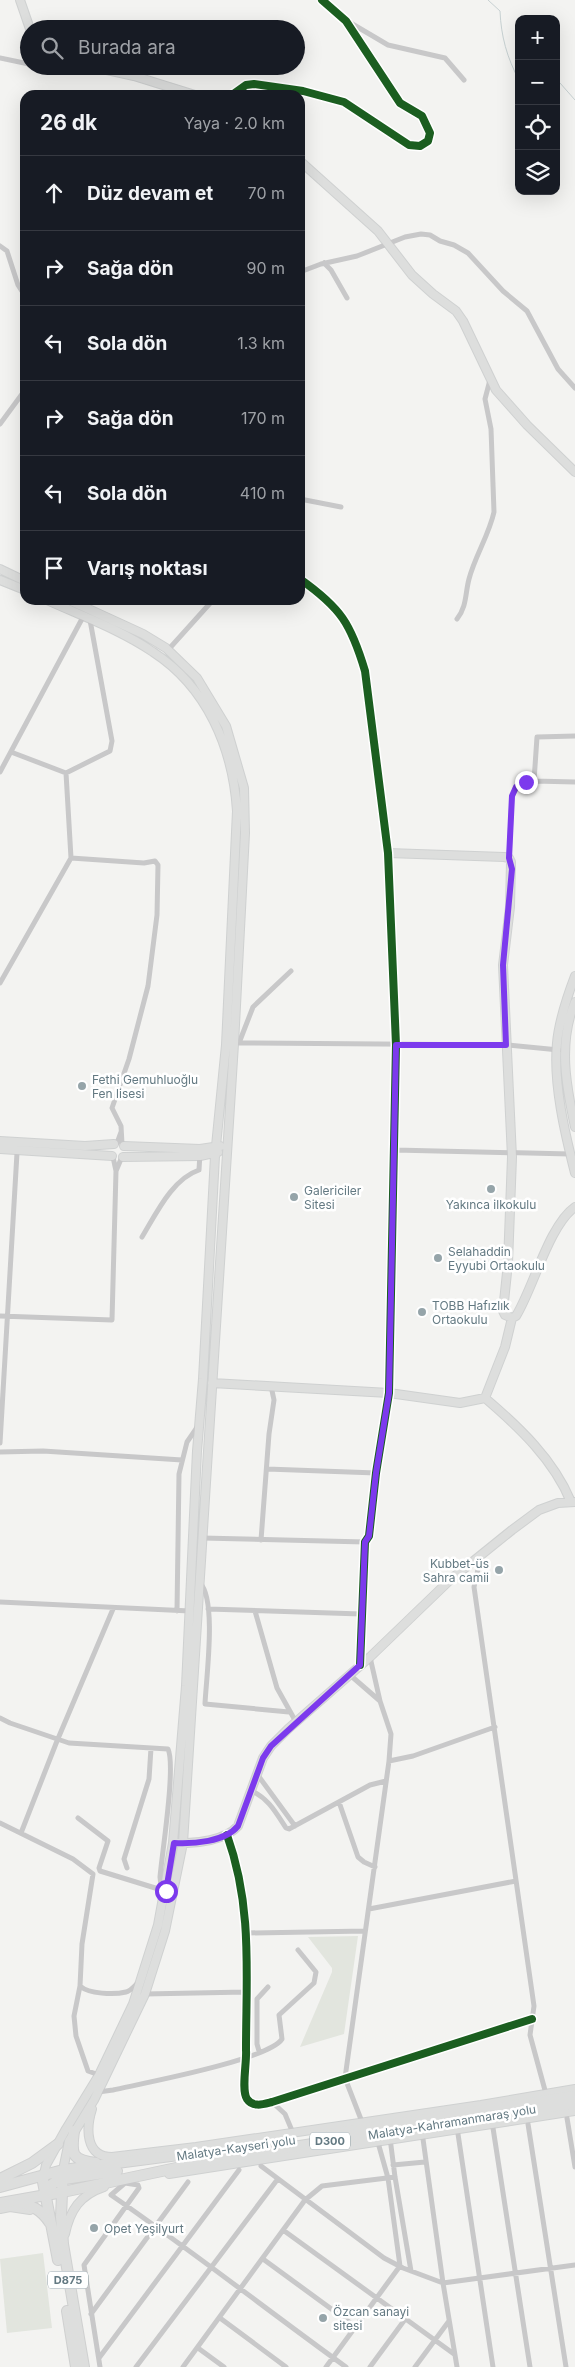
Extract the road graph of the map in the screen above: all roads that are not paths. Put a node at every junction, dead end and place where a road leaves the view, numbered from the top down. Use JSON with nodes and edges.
{"nodes":[{"id":1,"x":20,"y":0,"type":"edge"},
{"id":2,"x":322,"y":0,"type":"edge"},
{"id":3,"x":27,"y":20,"type":"edge"},
{"id":4,"x":346,"y":20,"type":"junction"},
{"id":5,"x":0,"y":58,"type":"edge"},
{"id":6,"x":20,"y":62,"type":"edge"},
{"id":7,"x":130,"y":75,"type":"edge"},
{"id":8,"x":464,"y":80,"type":"dead end"},
{"id":9,"x":179,"y":90,"type":"edge"},
{"id":10,"x":239,"y":90,"type":"edge"},
{"id":11,"x":295,"y":90,"type":"edge"},
{"id":12,"x":305,"y":92,"type":"edge"},
{"id":13,"x":305,"y":165,"type":"edge"},
{"id":14,"x":389,"y":244,"type":"junction"},
{"id":15,"x":0,"y":246,"type":"edge"},
{"id":16,"x":324,"y":263,"type":"junction"},
{"id":17,"x":305,"y":270,"type":"edge"},
{"id":18,"x":20,"y":288,"type":"edge"},
{"id":19,"x":347,"y":298,"type":"dead end"},
{"id":20,"x":490,"y":380,"type":"junction"},
{"id":21,"x":575,"y":388,"type":"edge"},
{"id":22,"x":20,"y":397,"type":"edge"},
{"id":23,"x":0,"y":424,"type":"edge"},
{"id":24,"x":575,"y":472,"type":"edge"},
{"id":25,"x":305,"y":500,"type":"edge"},
{"id":26,"x":341,"y":507,"type":"dead end"},
{"id":27,"x":0,"y":569,"type":"edge"},
{"id":28,"x":20,"y":579,"type":"edge"},
{"id":29,"x":0,"y":580,"type":"edge"},
{"id":30,"x":305,"y":582,"type":"edge"},
{"id":31,"x":20,"y":588,"type":"edge"},
{"id":32,"x":58,"y":605,"type":"edge"},
{"id":33,"x":79,"y":605,"type":"edge"},
{"id":34,"x":208,"y":605,"type":"edge"},
{"id":35,"x":87,"y":618,"type":"junction"},
{"id":36,"x":457,"y":619,"type":"dead end"},
{"id":37,"x":168,"y":650,"type":"junction"},
{"id":38,"x":575,"y":736,"type":"edge"},
{"id":39,"x":11,"y":752,"type":"junction"},
{"id":40,"x":0,"y":772,"type":"edge"},
{"id":41,"x":66,"y":773,"type":"junction"},
{"id":42,"x":534,"y":781,"type":"junction"},
{"id":43,"x":575,"y":782,"type":"edge"},
{"id":44,"x":388,"y":852,"type":"junction"},
{"id":45,"x":71,"y":858,"type":"junction"},
{"id":46,"x":509,"y":858,"type":"junction"},
{"id":47,"x":291,"y":970,"type":"dead end"},
{"id":48,"x":575,"y":976,"type":"edge"},
{"id":49,"x":0,"y":983,"type":"edge"},
{"id":50,"x":575,"y":1002,"type":"edge"},
{"id":51,"x":237,"y":1043,"type":"junction"},
{"id":52,"x":226,"y":1045,"type":"junction"},
{"id":53,"x":396,"y":1045,"type":"junction"},
{"id":54,"x":506,"y":1045,"type":"junction"},
{"id":55,"x":561,"y":1050,"type":"junction"},
{"id":56,"x":573,"y":1105,"type":"edge"},
{"id":57,"x":575,"y":1127,"type":"edge"},
{"id":58,"x":0,"y":1142,"type":"edge"},
{"id":59,"x":119,"y":1144,"type":"junction"},
{"id":60,"x":0,"y":1149,"type":"edge"},
{"id":61,"x":216,"y":1149,"type":"junction"},
{"id":62,"x":226,"y":1149,"type":"junction"},
{"id":63,"x":394,"y":1150,"type":"junction"},
{"id":64,"x":17,"y":1153,"type":"dead end"},
{"id":65,"x":200,"y":1153,"type":"junction"},
{"id":66,"x":512,"y":1153,"type":"junction"},
{"id":67,"x":570,"y":1154,"type":"junction"},
{"id":68,"x":117,"y":1157,"type":"junction"},
{"id":69,"x":575,"y":1173,"type":"edge"},
{"id":70,"x":575,"y":1207,"type":"edge"},
{"id":71,"x":142,"y":1237,"type":"dead end"},
{"id":72,"x":0,"y":1316,"type":"edge"},
{"id":73,"x":8,"y":1317,"type":"junction"},
{"id":74,"x":512,"y":1318,"type":"junction"},
{"id":75,"x":212,"y":1383,"type":"junction"},
{"id":76,"x":271,"y":1386,"type":"junction"},
{"id":77,"x":389,"y":1393,"type":"junction"},
{"id":78,"x":485,"y":1398,"type":"junction"},
{"id":79,"x":199,"y":1423,"type":"junction"},
{"id":80,"x":0,"y":1444,"type":"edge"},
{"id":81,"x":0,"y":1452,"type":"edge"},
{"id":82,"x":182,"y":1460,"type":"junction"},
{"id":83,"x":267,"y":1469,"type":"junction"},
{"id":84,"x":376,"y":1473,"type":"junction"},
{"id":85,"x":573,"y":1502,"type":"edge"},
{"id":86,"x":202,"y":1538,"type":"junction"},
{"id":87,"x":261,"y":1540,"type":"junction"},
{"id":88,"x":365,"y":1542,"type":"junction"},
{"id":89,"x":482,"y":1553,"type":"junction"},
{"id":90,"x":200,"y":1582,"type":"junction"},
{"id":91,"x":0,"y":1603,"type":"edge"},
{"id":92,"x":113,"y":1609,"type":"junction"},
{"id":93,"x":208,"y":1609,"type":"junction"},
{"id":94,"x":177,"y":1610,"type":"junction"},
{"id":95,"x":190,"y":1611,"type":"junction"},
{"id":96,"x":255,"y":1611,"type":"junction"},
{"id":97,"x":361,"y":1614,"type":"junction"},
{"id":98,"x":370,"y":1657,"type":"junction"},
{"id":99,"x":195,"y":1661,"type":"junction"},
{"id":100,"x":207,"y":1661,"type":"junction"},
{"id":101,"x":360,"y":1665,"type":"junction"},
{"id":102,"x":350,"y":1674,"type":"junction"},
{"id":103,"x":380,"y":1701,"type":"junction"},
{"id":104,"x":289,"y":1712,"type":"junction"},
{"id":105,"x":0,"y":1718,"type":"edge"},
{"id":106,"x":296,"y":1722,"type":"junction"},
{"id":107,"x":495,"y":1728,"type":"junction"},
{"id":108,"x":57,"y":1741,"type":"junction"},
{"id":109,"x":151,"y":1748,"type":"junction"},
{"id":110,"x":388,"y":1761,"type":"junction"},
{"id":111,"x":257,"y":1774,"type":"junction"},
{"id":112,"x":386,"y":1781,"type":"junction"},
{"id":113,"x":250,"y":1790,"type":"junction"},
{"id":114,"x":339,"y":1802,"type":"junction"},
{"id":115,"x":78,"y":1818,"type":"dead end"},
{"id":116,"x":0,"y":1823,"type":"edge"},
{"id":117,"x":295,"y":1826,"type":"junction"},
{"id":118,"x":21,"y":1833,"type":"junction"},
{"id":119,"x":227,"y":1835,"type":"junction"},
{"id":120,"x":174,"y":1843,"type":"junction"},
{"id":121,"x":183,"y":1843,"type":"junction"},
{"id":122,"x":375,"y":1866,"type":"junction"},
{"id":123,"x":127,"y":1868,"type":"dead end"},
{"id":124,"x":516,"y":1881,"type":"junction"},
{"id":125,"x":166,"y":1891,"type":"junction"},
{"id":126,"x":369,"y":1909,"type":"junction"},
{"id":127,"x":365,"y":1931,"type":"junction"},
{"id":128,"x":247,"y":1933,"type":"junction"},
{"id":129,"x":298,"y":1950,"type":"dead end"},
{"id":130,"x":142,"y":1979,"type":"junction"},
{"id":131,"x":80,"y":1986,"type":"junction"},
{"id":132,"x":268,"y":1987,"type":"dead end"},
{"id":133,"x":246,"y":1992,"type":"junction"},
{"id":134,"x":145,"y":1994,"type":"junction"},
{"id":135,"x":532,"y":2019,"type":"junction"},
{"id":136,"x":259,"y":2051,"type":"junction"},
{"id":137,"x":246,"y":2058,"type":"junction"},
{"id":138,"x":98,"y":2075,"type":"junction"},
{"id":139,"x":345,"y":2078,"type":"junction"},
{"id":140,"x":575,"y":2089,"type":"edge"},
{"id":141,"x":98,"y":2092,"type":"junction"},
{"id":142,"x":546,"y":2094,"type":"junction"},
{"id":143,"x":575,"y":2096,"type":"edge"},
{"id":144,"x":94,"y":2100,"type":"junction"},
{"id":145,"x":272,"y":2102,"type":"junction"},
{"id":146,"x":575,"y":2103,"type":"edge"},
{"id":147,"x":575,"y":2111,"type":"edge"},
{"id":148,"x":567,"y":2118,"type":"dead end"},
{"id":149,"x":362,"y":2122,"type":"junction"},
{"id":150,"x":528,"y":2124,"type":"dead end"},
{"id":151,"x":493,"y":2128,"type":"dead end"},
{"id":152,"x":74,"y":2131,"type":"junction"},
{"id":153,"x":293,"y":2133,"type":"junction"},
{"id":154,"x":458,"y":2134,"type":"dead end"},
{"id":155,"x":390,"y":2136,"type":"junction"},
{"id":156,"x":377,"y":2138,"type":"junction"},
{"id":157,"x":423,"y":2140,"type":"dead end"},
{"id":158,"x":58,"y":2144,"type":"junction"},
{"id":159,"x":259,"y":2145,"type":"junction"},
{"id":160,"x":192,"y":2154,"type":"junction"},
{"id":161,"x":425,"y":2162,"type":"junction"},
{"id":162,"x":114,"y":2165,"type":"junction"},
{"id":163,"x":394,"y":2165,"type":"junction"},
{"id":164,"x":261,"y":2166,"type":"dead end"},
{"id":165,"x":575,"y":2167,"type":"edge"},
{"id":166,"x":239,"y":2170,"type":"dead end"},
{"id":167,"x":65,"y":2176,"type":"junction"},
{"id":168,"x":392,"y":2177,"type":"junction"},
{"id":169,"x":0,"y":2179,"type":"edge"},
{"id":170,"x":41,"y":2179,"type":"junction"},
{"id":171,"x":277,"y":2180,"type":"junction"},
{"id":172,"x":125,"y":2182,"type":"junction"},
{"id":173,"x":188,"y":2182,"type":"dead end"},
{"id":174,"x":87,"y":2186,"type":"junction"},
{"id":175,"x":108,"y":2186,"type":"junction"},
{"id":176,"x":0,"y":2187,"type":"edge"},
{"id":177,"x":67,"y":2191,"type":"junction"},
{"id":178,"x":0,"y":2194,"type":"edge"},
{"id":179,"x":46,"y":2194,"type":"junction"},
{"id":180,"x":12,"y":2200,"type":"junction"},
{"id":181,"x":305,"y":2200,"type":"junction"},
{"id":182,"x":0,"y":2203,"type":"edge"},
{"id":183,"x":127,"y":2206,"type":"junction"},
{"id":184,"x":400,"y":2209,"type":"junction"},
{"id":185,"x":0,"y":2210,"type":"edge"},
{"id":186,"x":393,"y":2215,"type":"junction"},
{"id":187,"x":46,"y":2216,"type":"junction"},
{"id":188,"x":402,"y":2221,"type":"junction"},
{"id":189,"x":155,"y":2226,"type":"junction"},
{"id":190,"x":53,"y":2227,"type":"junction"},
{"id":191,"x":284,"y":2230,"type":"junction"},
{"id":192,"x":63,"y":2244,"type":"junction"},
{"id":193,"x":184,"y":2247,"type":"junction"},
{"id":194,"x":408,"y":2252,"type":"junction"},
{"id":195,"x":263,"y":2259,"type":"junction"},
{"id":196,"x":575,"y":2265,"type":"edge"},
{"id":197,"x":211,"y":2266,"type":"junction"},
{"id":198,"x":400,"y":2266,"type":"junction"},
{"id":199,"x":550,"y":2269,"type":"junction"},
{"id":200,"x":411,"y":2271,"type":"junction"},
{"id":201,"x":515,"y":2275,"type":"junction"},
{"id":202,"x":480,"y":2279,"type":"junction"},
{"id":203,"x":443,"y":2283,"type":"junction"},
{"id":204,"x":241,"y":2289,"type":"junction"},
{"id":205,"x":377,"y":2297,"type":"junction"},
{"id":206,"x":91,"y":2314,"type":"junction"},
{"id":207,"x":220,"y":2318,"type":"junction"},
{"id":208,"x":406,"y":2318,"type":"junction"},
{"id":209,"x":449,"y":2321,"type":"junction"},
{"id":210,"x":356,"y":2327,"type":"junction"},
{"id":211,"x":435,"y":2339,"type":"junction"},
{"id":212,"x":198,"y":2348,"type":"junction"},
{"id":213,"x":455,"y":2354,"type":"junction"},
{"id":214,"x":99,"y":2358,"type":"junction"},
{"id":215,"x":333,"y":2358,"type":"junction"},
{"id":216,"x":456,"y":2366,"type":"edge"},
{"id":217,"x":76,"y":2367,"type":"edge"},
{"id":218,"x":84,"y":2367,"type":"edge"},
{"id":219,"x":100,"y":2367,"type":"edge"},
{"id":220,"x":136,"y":2367,"type":"edge"},
{"id":221,"x":184,"y":2367,"type":"edge"},
{"id":222,"x":224,"y":2367,"type":"edge"},
{"id":223,"x":286,"y":2367,"type":"edge"},
{"id":224,"x":326,"y":2367,"type":"edge"},
{"id":225,"x":346,"y":2367,"type":"edge"},
{"id":226,"x":370,"y":2367,"type":"edge"},
{"id":227,"x":415,"y":2367,"type":"edge"},
{"id":228,"x":493,"y":2367,"type":"edge"},
{"id":229,"x":530,"y":2367,"type":"edge"},
{"id":230,"x":566,"y":2367,"type":"edge"}],
"edges":[{"from":1,"to":3,"type":"main road"},
{"from":2,"to":4,"type":"street"},
{"from":4,"to":8,"type":"street"},
{"from":4,"to":12,"type":"street"},
{"from":5,"to":6,"type":"street"},
{"from":7,"to":9,"type":"main road"},
{"from":10,"to":11,"type":"street"},
{"from":13,"to":14,"type":"main road"},
{"from":14,"to":16,"type":"street"},
{"from":14,"to":20,"type":"main road"},
{"from":14,"to":21,"type":"street"},
{"from":15,"to":18,"type":"street"},
{"from":16,"to":17,"type":"street"},
{"from":16,"to":19,"type":"street"},
{"from":20,"to":24,"type":"main road"},
{"from":20,"to":36,"type":"street"},
{"from":22,"to":23,"type":"street"},
{"from":25,"to":26,"type":"street"},
{"from":27,"to":28,"type":"main road"},
{"from":29,"to":31,"type":"main road"},
{"from":30,"to":44,"type":"street"},
{"from":32,"to":35,"type":"main road"},
{"from":33,"to":37,"type":"main road"},
{"from":34,"to":37,"type":"street"},
{"from":35,"to":39,"type":"street"},
{"from":35,"to":41,"type":"street"},
{"from":35,"to":52,"type":"main road"},
{"from":37,"to":51,"type":"main road"},
{"from":38,"to":42,"type":"street"},
{"from":39,"to":40,"type":"street"},
{"from":39,"to":41,"type":"street"},
{"from":41,"to":45,"type":"street"},
{"from":42,"to":43,"type":"street"},
{"from":42,"to":46,"type":"street"},
{"from":44,"to":46,"type":"main road"},
{"from":44,"to":53,"type":"street"},
{"from":45,"to":49,"type":"street"},
{"from":45,"to":59,"type":"street"},
{"from":46,"to":54,"type":"main road"},
{"from":47,"to":51,"type":"street"},
{"from":48,"to":55,"type":"main road"},
{"from":50,"to":55,"type":"main road"},
{"from":51,"to":52,"type":"street"},
{"from":51,"to":53,"type":"street"},
{"from":51,"to":62,"type":"main road"},
{"from":52,"to":61,"type":"main road"},
{"from":53,"to":54,"type":"street"},
{"from":53,"to":63,"type":"street"},
{"from":54,"to":55,"type":"street"},
{"from":54,"to":66,"type":"main road"},
{"from":55,"to":56,"type":"main road"},
{"from":55,"to":67,"type":"main road"},
{"from":56,"to":57,"type":"main road"},
{"from":58,"to":59,"type":"main road"},
{"from":59,"to":65,"type":"main road"},
{"from":59,"to":68,"type":"main road"},
{"from":59,"to":68,"type":"main road"},
{"from":60,"to":68,"type":"main road"},
{"from":61,"to":62,"type":"main road"},
{"from":61,"to":65,"type":"main road"},
{"from":61,"to":79,"type":"main road"},
{"from":62,"to":75,"type":"main road"},
{"from":63,"to":66,"type":"street"},
{"from":63,"to":77,"type":"street"},
{"from":64,"to":73,"type":"street"},
{"from":65,"to":68,"type":"main road"},
{"from":65,"to":71,"type":"street"},
{"from":66,"to":67,"type":"street"},
{"from":66,"to":74,"type":"main road"},
{"from":67,"to":69,"type":"main road"},
{"from":68,"to":73,"type":"street"},
{"from":70,"to":74,"type":"main road"},
{"from":72,"to":73,"type":"street"},
{"from":73,"to":80,"type":"street"},
{"from":74,"to":78,"type":"main road"},
{"from":75,"to":76,"type":"main road"},
{"from":75,"to":86,"type":"main road"},
{"from":76,"to":77,"type":"main road"},
{"from":76,"to":83,"type":"street"},
{"from":77,"to":78,"type":"main road"},
{"from":77,"to":84,"type":"street"},
{"from":78,"to":85,"type":"main road"},
{"from":79,"to":82,"type":"street"},
{"from":79,"to":95,"type":"main road"},
{"from":81,"to":82,"type":"street"},
{"from":82,"to":94,"type":"street"},
{"from":83,"to":84,"type":"street"},
{"from":83,"to":87,"type":"street"},
{"from":84,"to":88,"type":"street"},
{"from":85,"to":89,"type":"main road"},
{"from":86,"to":87,"type":"street"},
{"from":86,"to":90,"type":"main road"},
{"from":87,"to":88,"type":"street"},
{"from":88,"to":97,"type":"street"},
{"from":89,"to":98,"type":"main road"},
{"from":89,"to":107,"type":"street"},
{"from":90,"to":93,"type":"street"},
{"from":90,"to":99,"type":"main road"},
{"from":91,"to":92,"type":"street"},
{"from":92,"to":94,"type":"street"},
{"from":92,"to":108,"type":"street"},
{"from":93,"to":96,"type":"street"},
{"from":93,"to":100,"type":"street"},
{"from":94,"to":95,"type":"street"},
{"from":95,"to":120,"type":"main road"},
{"from":96,"to":97,"type":"street"},
{"from":96,"to":104,"type":"street"},
{"from":97,"to":101,"type":"street"},
{"from":98,"to":101,"type":"main road"},
{"from":98,"to":103,"type":"street"},
{"from":99,"to":100,"type":"street"},
{"from":99,"to":121,"type":"main road"},
{"from":100,"to":104,"type":"street"},
{"from":101,"to":102,"type":"main road"},
{"from":102,"to":103,"type":"street"},
{"from":102,"to":106,"type":"main road"},
{"from":103,"to":110,"type":"street"},
{"from":104,"to":106,"type":"street"},
{"from":105,"to":108,"type":"street"},
{"from":106,"to":111,"type":"main road"},
{"from":107,"to":110,"type":"street"},
{"from":107,"to":124,"type":"street"},
{"from":108,"to":109,"type":"street"},
{"from":108,"to":118,"type":"street"},
{"from":109,"to":123,"type":"street"},
{"from":109,"to":125,"type":"street"},
{"from":110,"to":112,"type":"street"},
{"from":111,"to":113,"type":"main road"},
{"from":111,"to":117,"type":"street"},
{"from":112,"to":114,"type":"street"},
{"from":112,"to":122,"type":"street"},
{"from":113,"to":117,"type":"street"},
{"from":113,"to":119,"type":"main road"},
{"from":114,"to":117,"type":"street"},
{"from":114,"to":122,"type":"street"},
{"from":115,"to":125,"type":"street"},
{"from":116,"to":118,"type":"street"},
{"from":118,"to":131,"type":"street"},
{"from":119,"to":121,"type":"main road"},
{"from":119,"to":128,"type":"street"},
{"from":120,"to":121,"type":"main road"},
{"from":120,"to":125,"type":"main road"},
{"from":121,"to":134,"type":"main road"},
{"from":122,"to":126,"type":"street"},
{"from":124,"to":126,"type":"street"},
{"from":124,"to":135,"type":"street"},
{"from":125,"to":130,"type":"main road"},
{"from":126,"to":127,"type":"street"},
{"from":127,"to":128,"type":"street"},
{"from":127,"to":139,"type":"street"},
{"from":128,"to":133,"type":"street"},
{"from":129,"to":136,"type":"street"},
{"from":130,"to":131,"type":"street"},
{"from":130,"to":138,"type":"main road"},
{"from":131,"to":138,"type":"street"},
{"from":132,"to":136,"type":"street"},
{"from":133,"to":134,"type":"street"},
{"from":133,"to":137,"type":"street"},
{"from":134,"to":141,"type":"main road"},
{"from":135,"to":139,"type":"street"},
{"from":135,"to":142,"type":"street"},
{"from":136,"to":137,"type":"street"},
{"from":137,"to":141,"type":"street"},
{"from":137,"to":145,"type":"street"},
{"from":138,"to":158,"type":"main road"},
{"from":139,"to":145,"type":"street"},
{"from":139,"to":149,"type":"street"},
{"from":140,"to":142,"type":"main road"},
{"from":141,"to":144,"type":"main road"},
{"from":142,"to":149,"type":"main road"},
{"from":143,"to":159,"type":"highway","name":"Malatya-Kayseri yolu","number":"D300"},
{"from":144,"to":152,"type":"main road"},
{"from":144,"to":153,"type":"main road"},
{"from":145,"to":153,"type":"street"},
{"from":146,"to":155,"type":"highway","name":"Malatya-Kahramanmaraş yolu","number":"D300"},
{"from":147,"to":155,"type":"main road"},
{"from":148,"to":165,"type":"street"},
{"from":149,"to":153,"type":"main road"},
{"from":150,"to":199,"type":"street"},
{"from":151,"to":201,"type":"street"},
{"from":152,"to":162,"type":"highway"},
{"from":152,"to":167,"type":"main road"},
{"from":153,"to":159,"type":"main road"},
{"from":154,"to":202,"type":"street"},
{"from":155,"to":156,"type":"highway","name":"Malatya-Kahramanmaraş yolu","number":"D300"},
{"from":155,"to":163,"type":"street"},
{"from":156,"to":168,"type":"street"},
{"from":156,"to":172,"type":"main road"},
{"from":156,"to":174,"type":"highway","name":"Malatya-Kahramanmaraş yolu","number":"D300"},
{"from":157,"to":161,"type":"street"},
{"from":158,"to":169,"type":"highway"},
{"from":158,"to":170,"type":"main road"},
{"from":159,"to":160,"type":"highway","name":"Malatya-Kayseri yolu","number":"D300"},
{"from":160,"to":162,"type":"highway","name":"Malatya-Kayseri yolu","number":"D300"},
{"from":160,"to":167,"type":"highway"},
{"from":161,"to":163,"type":"street"},
{"from":161,"to":203,"type":"street"},
{"from":162,"to":167,"type":"highway","name":"Malatya-Kayseri yolu","number":"D300"},
{"from":163,"to":168,"type":"street"},
{"from":164,"to":171,"type":"street"},
{"from":166,"to":193,"type":"street"},
{"from":167,"to":170,"type":"highway","name":"Malatya-Kayseri yolu","number":"D300"},
{"from":167,"to":177,"type":"highway"},
{"from":167,"to":179,"type":"highway"},
{"from":168,"to":181,"type":"street"},
{"from":168,"to":184,"type":"street"},
{"from":168,"to":186,"type":"street"},
{"from":170,"to":176,"type":"highway","number":"D300"},
{"from":170,"to":178,"type":"highway"},
{"from":170,"to":179,"type":"highway"},
{"from":171,"to":181,"type":"street"},
{"from":171,"to":197,"type":"street"},
{"from":172,"to":175,"type":"main road"},
{"from":172,"to":183,"type":"street"},
{"from":172,"to":183,"type":"street"},
{"from":173,"to":189,"type":"street"},
{"from":174,"to":175,"type":"highway"},
{"from":174,"to":177,"type":"highway","name":"Malatya-Kahramanmaraş yolu","number":"D300"},
{"from":175,"to":192,"type":"main road"},
{"from":177,"to":179,"type":"highway","number":"D300"},
{"from":177,"to":192,"type":"highway","number":"D875"},
{"from":179,"to":180,"type":"highway","number":"D300"},
{"from":179,"to":190,"type":"highway","number":"D875"},
{"from":180,"to":182,"type":"highway","number":"D300"},
{"from":180,"to":187,"type":"highway"},
{"from":181,"to":191,"type":"street"},
{"from":181,"to":198,"type":"street"},
{"from":183,"to":189,"type":"street"},
{"from":183,"to":206,"type":"street"},
{"from":184,"to":186,"type":"street"},
{"from":184,"to":188,"type":"street"},
{"from":185,"to":187,"type":"main road"},
{"from":186,"to":188,"type":"street"},
{"from":186,"to":198,"type":"street"},
{"from":187,"to":190,"type":"highway"},
{"from":188,"to":194,"type":"street"},
{"from":189,"to":193,"type":"street"},
{"from":189,"to":206,"type":"street"},
{"from":190,"to":217,"type":"highway","number":"D875"},
{"from":191,"to":195,"type":"street"},
{"from":191,"to":205,"type":"street"},
{"from":192,"to":218,"type":"highway","number":"D875"},
{"from":193,"to":197,"type":"street"},
{"from":193,"to":214,"type":"street"},
{"from":194,"to":198,"type":"street"},
{"from":194,"to":200,"type":"street"},
{"from":195,"to":204,"type":"street"},
{"from":195,"to":210,"type":"street"},
{"from":196,"to":199,"type":"street"},
{"from":197,"to":204,"type":"street"},
{"from":197,"to":220,"type":"street"},
{"from":198,"to":200,"type":"street"},
{"from":198,"to":205,"type":"street"},
{"from":199,"to":201,"type":"street"},
{"from":199,"to":230,"type":"street"},
{"from":200,"to":203,"type":"street"},
{"from":201,"to":202,"type":"street"},
{"from":201,"to":229,"type":"street"},
{"from":202,"to":203,"type":"street"},
{"from":202,"to":228,"type":"street"},
{"from":203,"to":209,"type":"street"},
{"from":204,"to":207,"type":"street"},
{"from":204,"to":215,"type":"street"},
{"from":205,"to":208,"type":"street"},
{"from":205,"to":210,"type":"street"},
{"from":206,"to":214,"type":"street"},
{"from":207,"to":212,"type":"street"},
{"from":207,"to":223,"type":"street"},
{"from":208,"to":211,"type":"street"},
{"from":208,"to":226,"type":"street"},
{"from":209,"to":211,"type":"street"},
{"from":209,"to":213,"type":"street"},
{"from":210,"to":215,"type":"street"},
{"from":211,"to":213,"type":"street"},
{"from":211,"to":227,"type":"street"},
{"from":212,"to":221,"type":"street"},
{"from":212,"to":222,"type":"street"},
{"from":213,"to":216,"type":"street"},
{"from":214,"to":219,"type":"street"},
{"from":215,"to":224,"type":"street"},
{"from":215,"to":225,"type":"street"}]}
